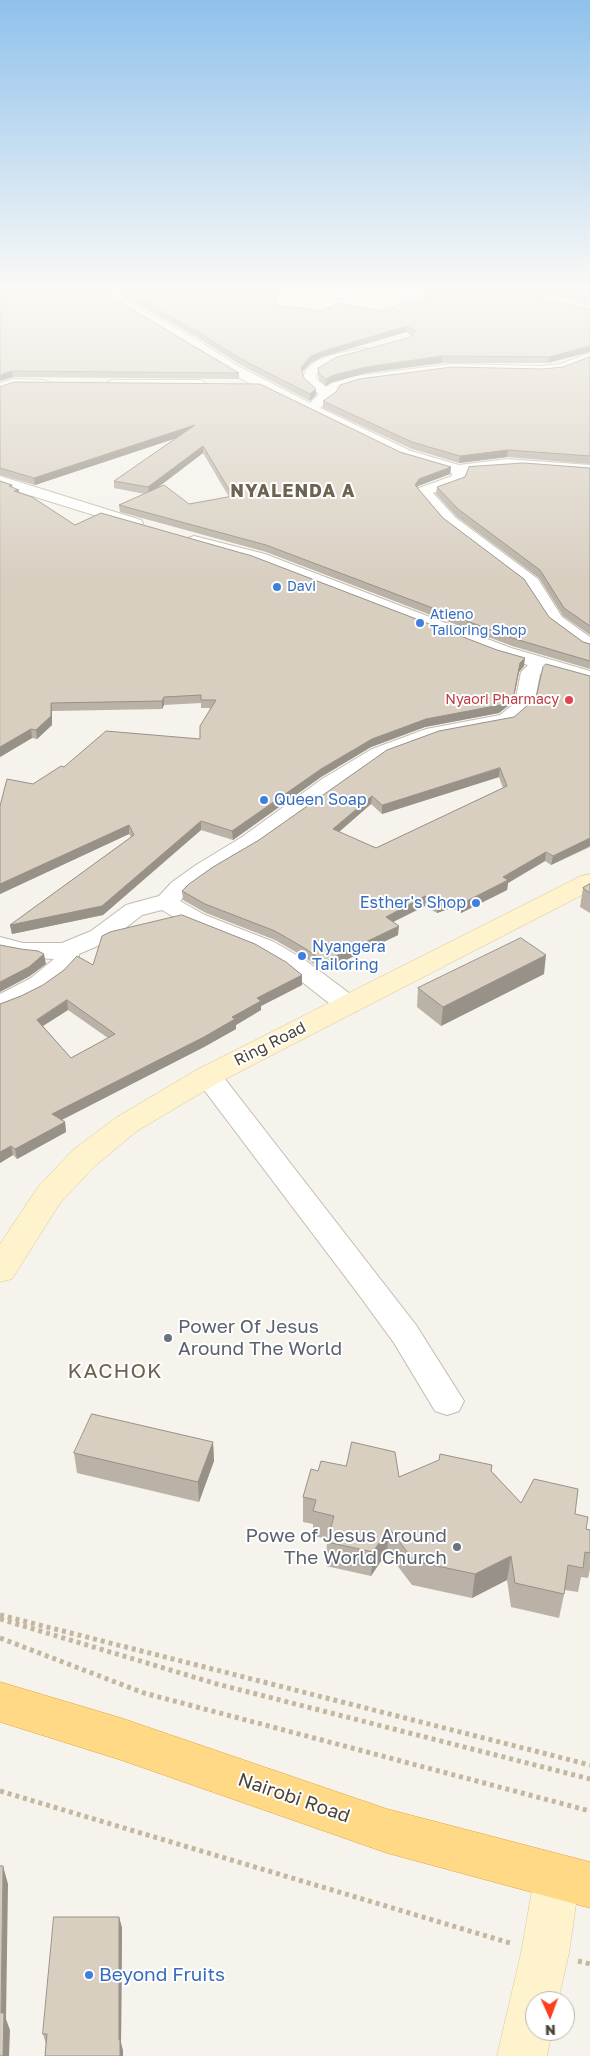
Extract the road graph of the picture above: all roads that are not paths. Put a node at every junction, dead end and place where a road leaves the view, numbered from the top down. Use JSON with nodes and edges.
{"nodes":[{"id":1,"x":272,"y":388,"type":"edge"},
{"id":2,"x":316,"y":388,"type":"edge"},
{"id":3,"x":333,"y":388,"type":"edge"},
{"id":4,"x":329,"y":395,"type":"junction"},
{"id":5,"x":312,"y":409,"type":"junction"},
{"id":6,"x":590,"y":469,"type":"edge"},
{"id":7,"x":458,"y":470,"type":"junction"},
{"id":8,"x":0,"y":481,"type":"edge"},
{"id":9,"x":151,"y":528,"type":"edge"},
{"id":10,"x":175,"y":536,"type":"edge"},
{"id":11,"x":590,"y":644,"type":"edge"},
{"id":12,"x":540,"y":664,"type":"junction"},
{"id":13,"x":590,"y":677,"type":"edge"},
{"id":14,"x":590,"y":881,"type":"edge"},
{"id":15,"x":166,"y":902,"type":"junction"},
{"id":16,"x":0,"y":944,"type":"edge"},
{"id":17,"x":66,"y":951,"type":"junction"},
{"id":18,"x":0,"y":1004,"type":"edge"},
{"id":19,"x":348,"y":1005,"type":"junction"},
{"id":20,"x":208,"y":1076,"type":"junction"},
{"id":21,"x":0,"y":1270,"type":"edge"},
{"id":22,"x":447,"y":1400,"type":"dead end"},
{"id":23,"x":0,"y":1702,"type":"edge"},
{"id":24,"x":0,"y":1718,"type":"edge"},
{"id":25,"x":578,"y":1892,"type":"edge"},
{"id":26,"x":522,"y":2056,"type":"edge"}],
"edges":[{"from":1,"to":5,"type":"street"},
{"from":2,"to":4,"type":"street"},
{"from":3,"to":4,"type":"street"},
{"from":4,"to":5,"type":"street"},
{"from":5,"to":7,"type":"street"},
{"from":6,"to":7,"type":"street"},
{"from":7,"to":11,"type":"street"},
{"from":8,"to":9,"type":"street"},
{"from":10,"to":12,"type":"street"},
{"from":12,"to":13,"type":"street"},
{"from":12,"to":15,"type":"street"},
{"from":14,"to":19,"type":"main road","name":"Ring Road"},
{"from":15,"to":17,"type":"street"},
{"from":15,"to":19,"type":"street"},
{"from":16,"to":17,"type":"street"},
{"from":17,"to":18,"type":"street"},
{"from":19,"to":20,"type":"main road","name":"Ring Road"},
{"from":20,"to":21,"type":"main road","name":"Ring Road"},
{"from":20,"to":22,"type":"street"},
{"from":23,"to":25,"type":"highway","name":"Nairobi Road"},
{"from":24,"to":25,"type":"highway","name":"Nairobi Road"},
{"from":25,"to":26,"type":"main road"}]}
